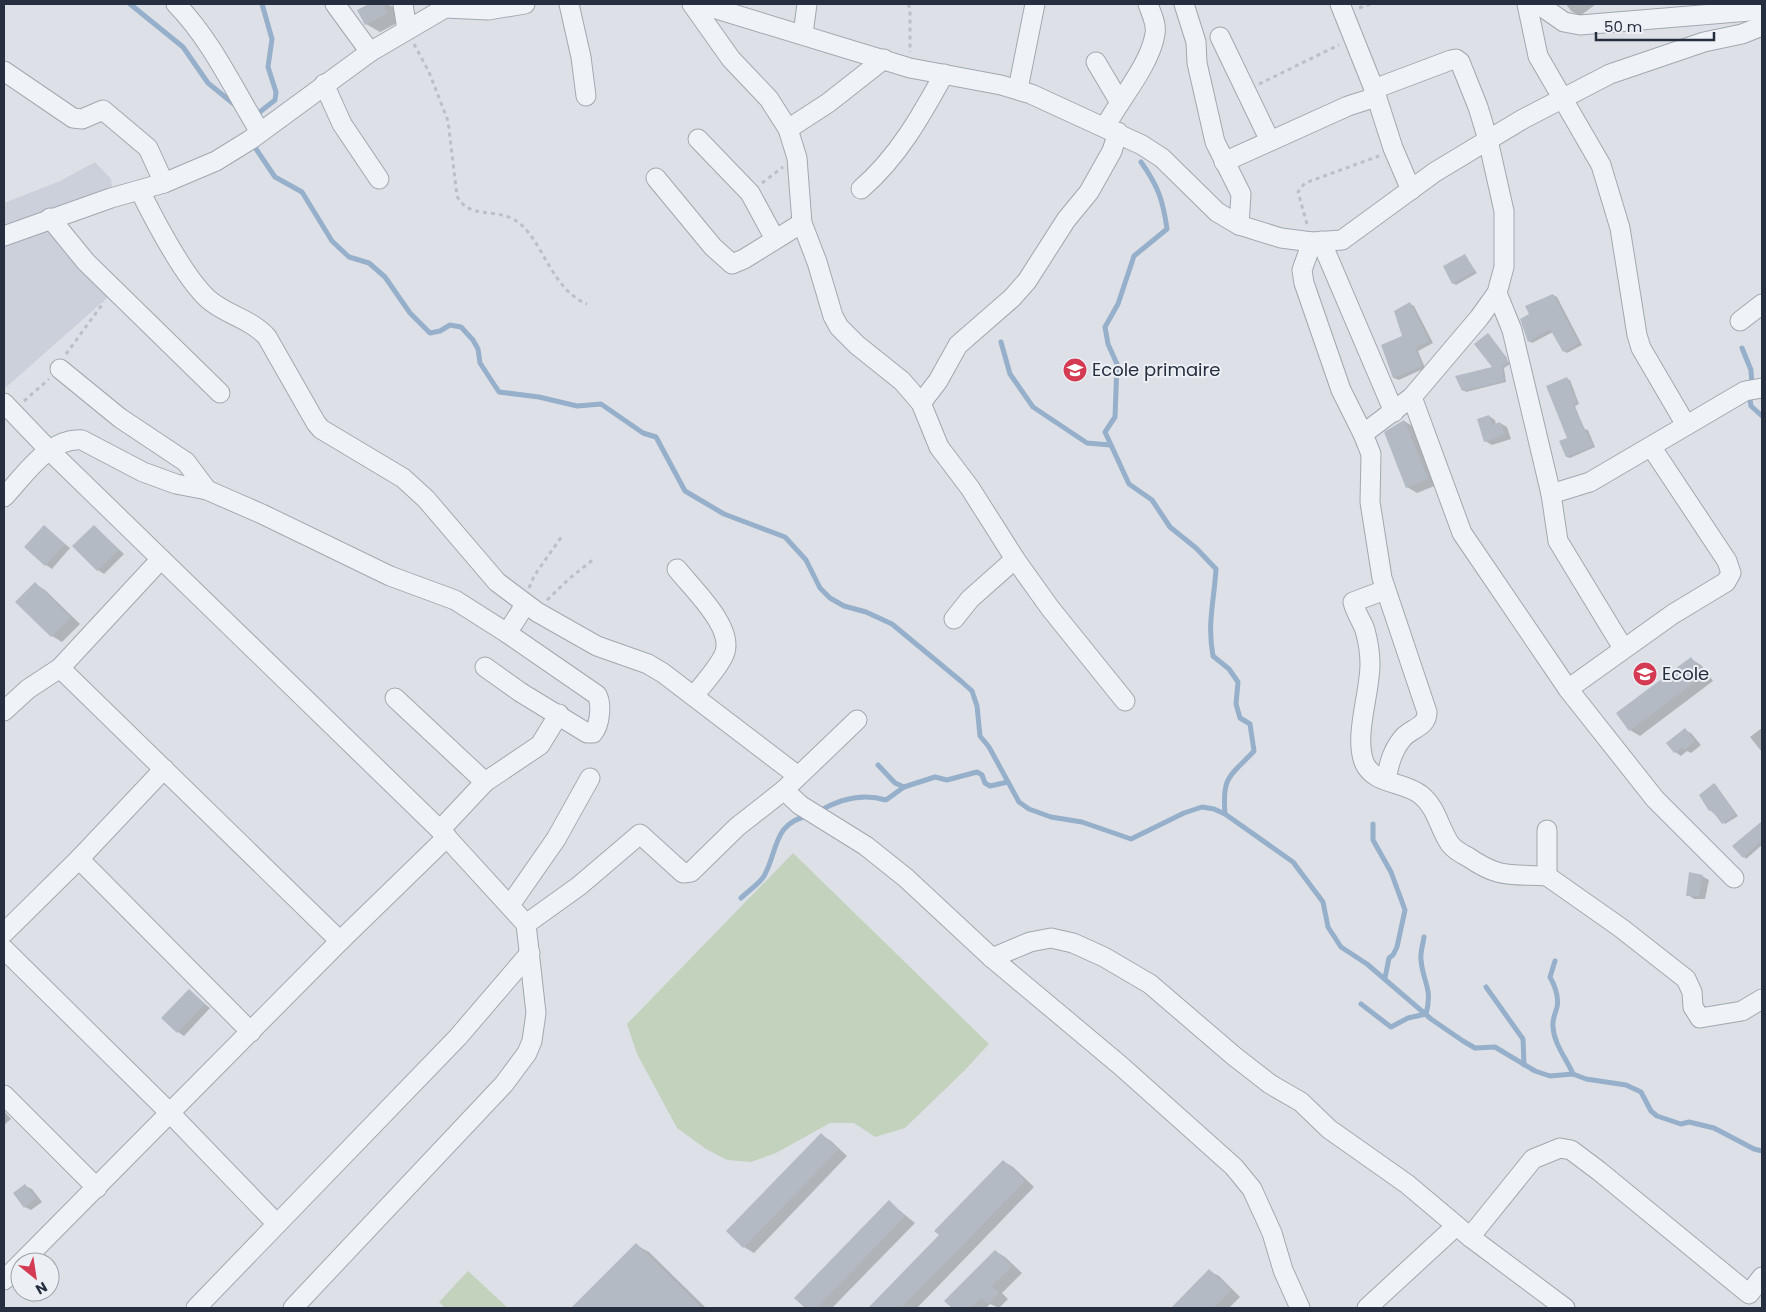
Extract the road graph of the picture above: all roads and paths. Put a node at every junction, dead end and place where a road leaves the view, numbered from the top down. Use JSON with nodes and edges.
{"nodes":[{"id":1,"x":176,"y":4,"type":"edge"},
{"id":2,"x":335,"y":4,"type":"edge"},
{"id":3,"x":403,"y":4,"type":"edge"},
{"id":4,"x":525,"y":4,"type":"edge"},
{"id":5,"x":569,"y":4,"type":"edge"},
{"id":6,"x":692,"y":4,"type":"edge"},
{"id":7,"x":700,"y":4,"type":"edge"},
{"id":8,"x":807,"y":4,"type":"edge"},
{"id":9,"x":908,"y":4,"type":"edge"},
{"id":10,"x":1035,"y":4,"type":"edge"},
{"id":11,"x":1148,"y":4,"type":"edge"},
{"id":12,"x":1184,"y":4,"type":"edge"},
{"id":13,"x":1340,"y":4,"type":"edge"},
{"id":14,"x":1527,"y":4,"type":"edge"},
{"id":15,"x":1538,"y":4,"type":"edge"},
{"id":16,"x":447,"y":6,"type":"edge"},
{"id":17,"x":1762,"y":10,"type":"edge"},
{"id":18,"x":1762,"y":26,"type":"edge"},
{"id":19,"x":407,"y":30,"type":"junction"},
{"id":20,"x":803,"y":34,"type":"junction"},
{"id":21,"x":1220,"y":37,"type":"dead end"},
{"id":22,"x":1354,"y":38,"type":"junction"},
{"id":23,"x":370,"y":52,"type":"junction"},
{"id":24,"x":884,"y":59,"type":"junction"},
{"id":25,"x":1096,"y":62,"type":"dead end"},
{"id":26,"x":910,"y":68,"type":"junction"},
{"id":27,"x":4,"y":71,"type":"edge"},
{"id":28,"x":944,"y":74,"type":"junction"},
{"id":29,"x":324,"y":84,"type":"junction"},
{"id":30,"x":1018,"y":89,"type":"junction"},
{"id":31,"x":1245,"y":91,"type":"junction"},
{"id":32,"x":1375,"y":93,"type":"junction"},
{"id":33,"x":586,"y":96,"type":"dead end"},
{"id":34,"x":1562,"y":98,"type":"junction"},
{"id":35,"x":1119,"y":101,"type":"junction"},
{"id":36,"x":788,"y":129,"type":"junction"},
{"id":37,"x":1112,"y":130,"type":"junction"},
{"id":38,"x":260,"y":132,"type":"junction"},
{"id":39,"x":698,"y":139,"type":"dead end"},
{"id":40,"x":1488,"y":140,"type":"junction"},
{"id":41,"x":1270,"y":142,"type":"junction"},
{"id":42,"x":1393,"y":148,"type":"junction"},
{"id":43,"x":797,"y":158,"type":"junction"},
{"id":44,"x":1224,"y":162,"type":"junction"},
{"id":45,"x":656,"y":178,"type":"dead end"},
{"id":46,"x":379,"y":179,"type":"dead end"},
{"id":47,"x":164,"y":183,"type":"junction"},
{"id":48,"x":861,"y":189,"type":"dead end"},
{"id":49,"x":1411,"y":190,"type":"junction"},
{"id":50,"x":140,"y":191,"type":"junction"},
{"id":51,"x":750,"y":193,"type":"junction"},
{"id":52,"x":50,"y":218,"type":"junction"},
{"id":53,"x":802,"y":223,"type":"junction"},
{"id":54,"x":1239,"y":225,"type":"junction"},
{"id":55,"x":4,"y":236,"type":"edge"},
{"id":56,"x":776,"y":238,"type":"junction"},
{"id":57,"x":1316,"y":242,"type":"junction"},
{"id":58,"x":1496,"y":293,"type":"junction"},
{"id":59,"x":587,"y":304,"type":"dead end"},
{"id":60,"x":1762,"y":304,"type":"edge"},
{"id":61,"x":1740,"y":321,"type":"dead end"},
{"id":62,"x":60,"y":369,"type":"dead end"},
{"id":63,"x":1762,"y":388,"type":"edge"},
{"id":64,"x":220,"y":393,"type":"dead end"},
{"id":65,"x":1412,"y":397,"type":"junction"},
{"id":66,"x":4,"y":403,"type":"edge"},
{"id":67,"x":921,"y":403,"type":"junction"},
{"id":68,"x":1394,"y":412,"type":"junction"},
{"id":69,"x":1686,"y":425,"type":"junction"},
{"id":70,"x":1363,"y":434,"type":"junction"},
{"id":71,"x":1652,"y":448,"type":"junction"},
{"id":72,"x":48,"y":450,"type":"junction"},
{"id":73,"x":207,"y":490,"type":"junction"},
{"id":74,"x":1551,"y":494,"type":"junction"},
{"id":75,"x":4,"y":497,"type":"edge"},
{"id":76,"x":562,"y":536,"type":"dead end"},
{"id":77,"x":1014,"y":558,"type":"junction"},
{"id":78,"x":161,"y":559,"type":"junction"},
{"id":79,"x":594,"y":559,"type":"dead end"},
{"id":80,"x":677,"y":569,"type":"dead end"},
{"id":81,"x":1385,"y":590,"type":"junction"},
{"id":82,"x":531,"y":608,"type":"junction"},
{"id":83,"x":954,"y":619,"type":"dead end"},
{"id":84,"x":507,"y":633,"type":"junction"},
{"id":85,"x":1623,"y":648,"type":"junction"},
{"id":86,"x":485,"y":667,"type":"dead end"},
{"id":87,"x":60,"y":668,"type":"junction"},
{"id":88,"x":1568,"y":689,"type":"junction"},
{"id":89,"x":694,"y":696,"type":"junction"},
{"id":90,"x":395,"y":698,"type":"dead end"},
{"id":91,"x":1125,"y":701,"type":"dead end"},
{"id":92,"x":4,"y":711,"type":"edge"},
{"id":93,"x":558,"y":714,"type":"junction"},
{"id":94,"x":857,"y":720,"type":"dead end"},
{"id":95,"x":164,"y":770,"type":"junction"},
{"id":96,"x":798,"y":776,"type":"junction"},
{"id":97,"x":590,"y":778,"type":"dead end"},
{"id":98,"x":1386,"y":779,"type":"junction"},
{"id":99,"x":485,"y":782,"type":"junction"},
{"id":100,"x":784,"y":790,"type":"junction"},
{"id":101,"x":1547,"y":830,"type":"dead end"},
{"id":102,"x":443,"y":833,"type":"junction"},
{"id":103,"x":79,"y":859,"type":"junction"},
{"id":104,"x":1547,"y":876,"type":"junction"},
{"id":105,"x":1734,"y":878,"type":"dead end"},
{"id":106,"x":510,"y":906,"type":"junction"},
{"id":107,"x":526,"y":924,"type":"junction"},
{"id":108,"x":4,"y":933,"type":"edge"},
{"id":109,"x":340,"y":941,"type":"junction"},
{"id":110,"x":4,"y":949,"type":"edge"},
{"id":111,"x":530,"y":953,"type":"junction"},
{"id":112,"x":992,"y":958,"type":"junction"},
{"id":113,"x":1762,"y":999,"type":"edge"},
{"id":114,"x":251,"y":1032,"type":"junction"},
{"id":115,"x":4,"y":1095,"type":"edge"},
{"id":116,"x":170,"y":1113,"type":"junction"},
{"id":117,"x":97,"y":1188,"type":"junction"},
{"id":118,"x":277,"y":1224,"type":"junction"},
{"id":119,"x":1463,"y":1232,"type":"junction"},
{"id":120,"x":32,"y":1252,"type":"edge"},
{"id":121,"x":1762,"y":1277,"type":"edge"},
{"id":122,"x":1744,"y":1301,"type":"edge"},
{"id":123,"x":196,"y":1308,"type":"edge"},
{"id":124,"x":293,"y":1308,"type":"edge"},
{"id":125,"x":1300,"y":1308,"type":"edge"},
{"id":126,"x":1367,"y":1308,"type":"edge"},
{"id":127,"x":1565,"y":1308,"type":"edge"}],
"edges":[{"from":1,"to":38,"type":"street"},
{"from":2,"to":23,"type":"street"},
{"from":3,"to":19,"type":"street"},
{"from":4,"to":16,"type":"street"},
{"from":5,"to":33,"type":"street"},
{"from":6,"to":36,"type":"street"},
{"from":7,"to":20,"type":"street"},
{"from":8,"to":20,"type":"street"},
{"from":9,"to":26,"type":"path"},
{"from":10,"to":30,"type":"street"},
{"from":11,"to":35,"type":"street"},
{"from":12,"to":44,"type":"street"},
{"from":13,"to":22,"type":"street"},
{"from":14,"to":34,"type":"street"},
{"from":15,"to":17,"type":"street"},
{"from":16,"to":19,"type":"street"},
{"from":18,"to":34,"type":"street"},
{"from":19,"to":23,"type":"street"},
{"from":19,"to":59,"type":"path"},
{"from":20,"to":24,"type":"street"},
{"from":21,"to":31,"type":"street"},
{"from":22,"to":31,"type":"path"},
{"from":22,"to":32,"type":"street"},
{"from":23,"to":29,"type":"street"},
{"from":24,"to":26,"type":"street"},
{"from":24,"to":36,"type":"street"},
{"from":25,"to":35,"type":"street"},
{"from":26,"to":28,"type":"street"},
{"from":27,"to":47,"type":"street"},
{"from":28,"to":30,"type":"street"},
{"from":28,"to":48,"type":"street"},
{"from":29,"to":38,"type":"street"},
{"from":29,"to":46,"type":"street"},
{"from":30,"to":37,"type":"street"},
{"from":31,"to":41,"type":"street"},
{"from":32,"to":40,"type":"street"},
{"from":32,"to":41,"type":"street"},
{"from":32,"to":42,"type":"street"},
{"from":34,"to":40,"type":"street"},
{"from":34,"to":69,"type":"street"},
{"from":35,"to":37,"type":"street"},
{"from":36,"to":43,"type":"street"},
{"from":37,"to":54,"type":"street"},
{"from":37,"to":67,"type":"street"},
{"from":38,"to":47,"type":"street"},
{"from":39,"to":51,"type":"street"},
{"from":40,"to":49,"type":"street"},
{"from":40,"to":58,"type":"street"},
{"from":41,"to":44,"type":"street"},
{"from":42,"to":49,"type":"street"},
{"from":42,"to":57,"type":"path"},
{"from":43,"to":51,"type":"path"},
{"from":43,"to":53,"type":"street"},
{"from":44,"to":54,"type":"street"},
{"from":45,"to":56,"type":"street"},
{"from":47,"to":50,"type":"street"},
{"from":49,"to":57,"type":"street"},
{"from":50,"to":52,"type":"street"},
{"from":50,"to":82,"type":"street"},
{"from":51,"to":56,"type":"street"},
{"from":52,"to":55,"type":"street"},
{"from":52,"to":64,"type":"street"},
{"from":53,"to":56,"type":"street"},
{"from":53,"to":67,"type":"street"},
{"from":54,"to":57,"type":"street"},
{"from":57,"to":68,"type":"street"},
{"from":57,"to":70,"type":"street"},
{"from":58,"to":65,"type":"street"},
{"from":58,"to":74,"type":"street"},
{"from":60,"to":61,"type":"street"},
{"from":62,"to":73,"type":"street"},
{"from":63,"to":69,"type":"street"},
{"from":65,"to":68,"type":"street"},
{"from":65,"to":88,"type":"street"},
{"from":66,"to":72,"type":"street"},
{"from":67,"to":77,"type":"street"},
{"from":68,"to":70,"type":"street"},
{"from":69,"to":71,"type":"street"},
{"from":70,"to":81,"type":"street"},
{"from":71,"to":74,"type":"street"},
{"from":71,"to":85,"type":"street"},
{"from":72,"to":73,"type":"street"},
{"from":72,"to":75,"type":"street"},
{"from":72,"to":78,"type":"street"},
{"from":73,"to":84,"type":"street"},
{"from":74,"to":85,"type":"street"},
{"from":76,"to":82,"type":"path"},
{"from":77,"to":83,"type":"street"},
{"from":77,"to":91,"type":"street"},
{"from":78,"to":87,"type":"street"},
{"from":78,"to":102,"type":"street"},
{"from":79,"to":82,"type":"path"},
{"from":80,"to":89,"type":"street"},
{"from":81,"to":98,"type":"street"},
{"from":81,"to":98,"type":"street"},
{"from":82,"to":84,"type":"street"},
{"from":82,"to":89,"type":"street"},
{"from":84,"to":93,"type":"street"},
{"from":85,"to":88,"type":"street"},
{"from":86,"to":93,"type":"street"},
{"from":87,"to":92,"type":"street"},
{"from":87,"to":95,"type":"street"},
{"from":88,"to":105,"type":"street"},
{"from":89,"to":96,"type":"street"},
{"from":90,"to":99,"type":"street"},
{"from":93,"to":99,"type":"street"},
{"from":94,"to":96,"type":"street"},
{"from":95,"to":103,"type":"street"},
{"from":95,"to":109,"type":"street"},
{"from":96,"to":100,"type":"street"},
{"from":97,"to":106,"type":"street"},
{"from":98,"to":104,"type":"street"},
{"from":99,"to":102,"type":"street"},
{"from":100,"to":107,"type":"street"},
{"from":100,"to":112,"type":"street"},
{"from":101,"to":104,"type":"street"},
{"from":102,"to":106,"type":"street"},
{"from":102,"to":109,"type":"street"},
{"from":103,"to":108,"type":"street"},
{"from":103,"to":114,"type":"street"},
{"from":104,"to":113,"type":"street"},
{"from":106,"to":107,"type":"street"},
{"from":107,"to":111,"type":"street"},
{"from":109,"to":114,"type":"street"},
{"from":110,"to":116,"type":"street"},
{"from":111,"to":118,"type":"street"},
{"from":111,"to":124,"type":"street"},
{"from":112,"to":119,"type":"street"},
{"from":112,"to":125,"type":"street"},
{"from":114,"to":116,"type":"street"},
{"from":115,"to":117,"type":"street"},
{"from":116,"to":117,"type":"street"},
{"from":116,"to":118,"type":"street"},
{"from":117,"to":120,"type":"street"},
{"from":118,"to":123,"type":"street"},
{"from":119,"to":122,"type":"street"},
{"from":119,"to":126,"type":"street"},
{"from":119,"to":127,"type":"street"},
{"from":121,"to":122,"type":"street"}]}
